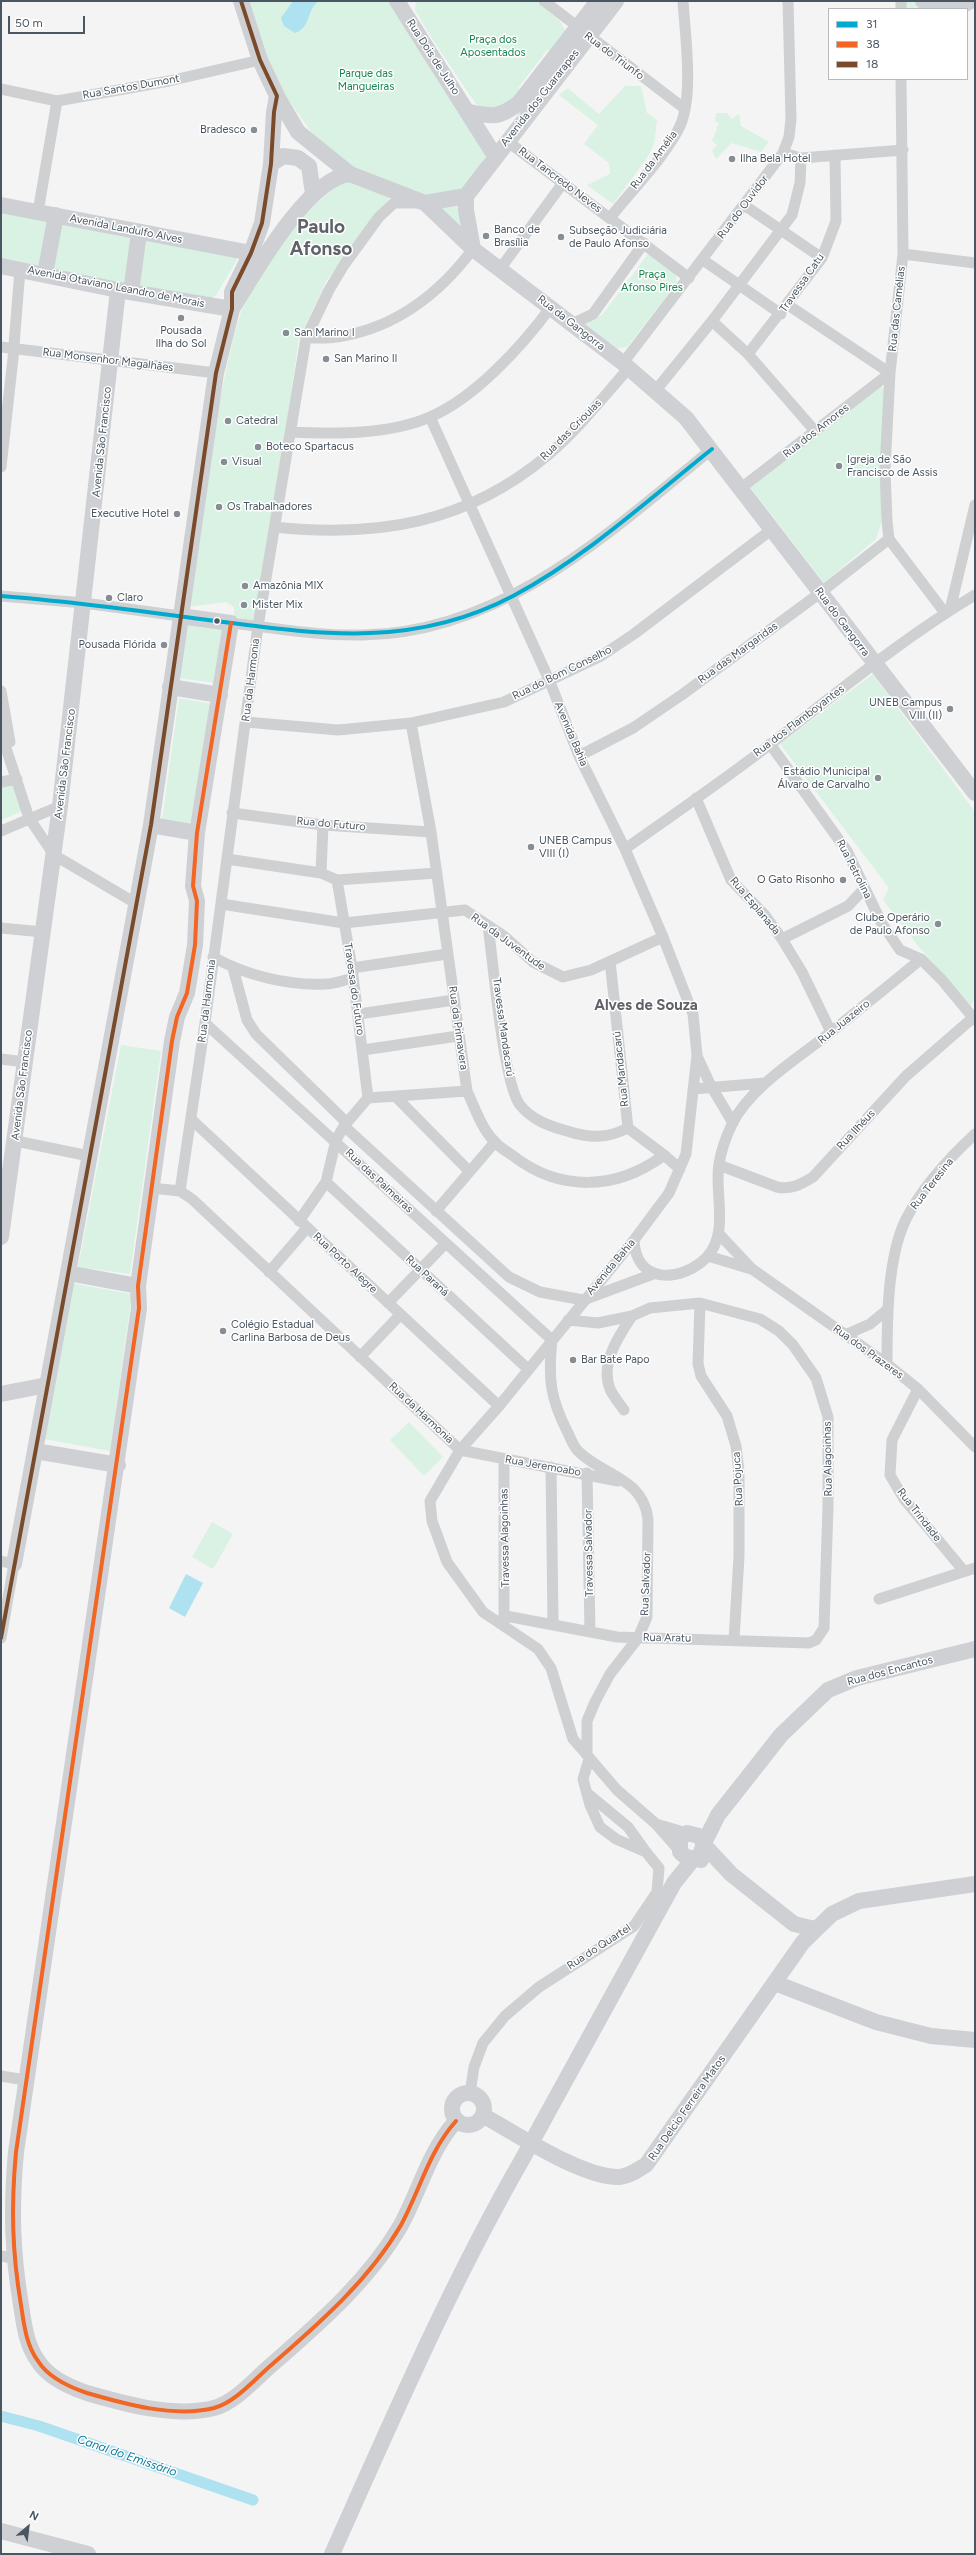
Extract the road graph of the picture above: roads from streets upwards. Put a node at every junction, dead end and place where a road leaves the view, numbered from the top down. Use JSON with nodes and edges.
{"nodes":[{"id":1,"x":241,"y":1,"type":"edge"},
{"id":2,"x":544,"y":1,"type":"edge"},
{"id":3,"x":598,"y":1,"type":"edge"},
{"id":4,"x":616,"y":1,"type":"edge"},
{"id":5,"x":683,"y":1,"type":"edge"},
{"id":6,"x":788,"y":1,"type":"edge"},
{"id":7,"x":923,"y":1,"type":"edge"},
{"id":8,"x":403,"y":4,"type":"edge"},
{"id":9,"x":970,"y":5,"type":"edge"},
{"id":10,"x":943,"y":8,"type":"edge"},
{"id":11,"x":583,"y":33,"type":"junction"},
{"id":12,"x":260,"y":60,"type":"junction"},
{"id":13,"x":901,"y":80,"type":"edge"},
{"id":14,"x":1,"y":89,"type":"edge"},
{"id":15,"x":277,"y":96,"type":"junction"},
{"id":16,"x":56,"y":101,"type":"junction"},
{"id":17,"x":685,"y":110,"type":"junction"},
{"id":18,"x":469,"y":112,"type":"junction"},
{"id":19,"x":507,"y":141,"type":"junction"},
{"id":20,"x":903,"y":150,"type":"junction"},
{"id":21,"x":783,"y":153,"type":"junction"},
{"id":22,"x":835,"y":155,"type":"junction"},
{"id":23,"x":495,"y":156,"type":"junction"},
{"id":24,"x":801,"y":158,"type":"junction"},
{"id":25,"x":271,"y":164,"type":"junction"},
{"id":26,"x":350,"y":174,"type":"junction"},
{"id":27,"x":562,"y":183,"type":"junction"},
{"id":28,"x":313,"y":194,"type":"junction"},
{"id":29,"x":466,"y":196,"type":"junction"},
{"id":30,"x":425,"y":202,"type":"junction"},
{"id":31,"x":1,"y":205,"type":"edge"},
{"id":32,"x":744,"y":205,"type":"junction"},
{"id":33,"x":38,"y":212,"type":"junction"},
{"id":34,"x":56,"y":215,"type":"junction"},
{"id":35,"x":610,"y":218,"type":"junction"},
{"id":36,"x":782,"y":231,"type":"junction"},
{"id":37,"x":139,"y":233,"type":"junction"},
{"id":38,"x":644,"y":243,"type":"junction"},
{"id":39,"x":473,"y":249,"type":"junction"},
{"id":40,"x":251,"y":253,"type":"junction"},
{"id":41,"x":903,"y":254,"type":"junction"},
{"id":42,"x":822,"y":258,"type":"junction"},
{"id":43,"x":703,"y":260,"type":"junction"},
{"id":44,"x":975,"y":263,"type":"edge"},
{"id":45,"x":1,"y":266,"type":"edge"},
{"id":46,"x":500,"y":268,"type":"junction"},
{"id":47,"x":20,"y":269,"type":"junction"},
{"id":48,"x":45,"y":274,"type":"junction"},
{"id":49,"x":689,"y":278,"type":"junction"},
{"id":50,"x":739,"y":285,"type":"junction"},
{"id":51,"x":124,"y":291,"type":"junction"},
{"id":52,"x":788,"y":305,"type":"junction"},
{"id":53,"x":551,"y":308,"type":"junction"},
{"id":54,"x":232,"y":309,"type":"junction"},
{"id":55,"x":780,"y":314,"type":"junction"},
{"id":56,"x":712,"y":321,"type":"junction"},
{"id":57,"x":572,"y":324,"type":"junction"},
{"id":58,"x":306,"y":338,"type":"junction"},
{"id":59,"x":1,"y":348,"type":"edge"},
{"id":60,"x":13,"y":349,"type":"junction"},
{"id":61,"x":748,"y":354,"type":"junction"},
{"id":62,"x":111,"y":360,"type":"junction"},
{"id":63,"x":626,"y":365,"type":"junction"},
{"id":64,"x":216,"y":373,"type":"junction"},
{"id":65,"x":890,"y":373,"type":"junction"},
{"id":66,"x":656,"y":390,"type":"junction"},
{"id":67,"x":430,"y":417,"type":"junction"},
{"id":68,"x":815,"y":431,"type":"junction"},
{"id":69,"x":291,"y":432,"type":"junction"},
{"id":70,"x":712,"y":449,"type":"junction"},
{"id":71,"x":1,"y":467,"type":"edge"},
{"id":72,"x":741,"y":488,"type":"junction"},
{"id":73,"x":470,"y":504,"type":"junction"},
{"id":74,"x":975,"y":505,"type":"edge"},
{"id":75,"x":275,"y":528,"type":"junction"},
{"id":76,"x":771,"y":530,"type":"junction"},
{"id":77,"x":889,"y":539,"type":"junction"},
{"id":78,"x":965,"y":552,"type":"junction"},
{"id":79,"x":975,"y":559,"type":"edge"},
{"id":80,"x":820,"y":593,"type":"junction"},
{"id":81,"x":975,"y":595,"type":"edge"},
{"id":82,"x":1,"y":596,"type":"edge"},
{"id":83,"x":512,"y":596,"type":"junction"},
{"id":84,"x":84,"y":602,"type":"junction"},
{"id":85,"x":948,"y":611,"type":"junction"},
{"id":86,"x":180,"y":616,"type":"junction"},
{"id":87,"x":230,"y":623,"type":"junction"},
{"id":88,"x":258,"y":626,"type":"junction"},
{"id":89,"x":874,"y":664,"type":"junction"},
{"id":90,"x":550,"y":682,"type":"junction"},
{"id":91,"x":170,"y":687,"type":"junction"},
{"id":92,"x":1,"y":691,"type":"edge"},
{"id":93,"x":220,"y":695,"type":"junction"},
{"id":94,"x":246,"y":722,"type":"junction"},
{"id":95,"x":412,"y":723,"type":"junction"},
{"id":96,"x":1,"y":733,"type":"edge"},
{"id":97,"x":770,"y":744,"type":"junction"},
{"id":98,"x":579,"y":756,"type":"junction"},
{"id":99,"x":16,"y":776,"type":"junction"},
{"id":100,"x":1,"y":782,"type":"edge"},
{"id":101,"x":975,"y":793,"type":"edge"},
{"id":102,"x":696,"y":798,"type":"junction"},
{"id":103,"x":60,"y":806,"type":"junction"},
{"id":104,"x":232,"y":813,"type":"junction"},
{"id":105,"x":29,"y":818,"type":"junction"},
{"id":106,"x":323,"y":825,"type":"junction"},
{"id":107,"x":151,"y":826,"type":"junction"},
{"id":108,"x":1,"y":831,"type":"edge"},
{"id":109,"x":431,"y":832,"type":"junction"},
{"id":110,"x":197,"y":833,"type":"junction"},
{"id":111,"x":625,"y":849,"type":"junction"},
{"id":112,"x":54,"y":855,"type":"junction"},
{"id":113,"x":227,"y":859,"type":"junction"},
{"id":114,"x":321,"y":873,"type":"junction"},
{"id":115,"x":437,"y":873,"type":"junction"},
{"id":116,"x":337,"y":880,"type":"junction"},
{"id":117,"x":864,"y":889,"type":"junction"},
{"id":118,"x":137,"y":904,"type":"junction"},
{"id":119,"x":221,"y":904,"type":"junction"},
{"id":120,"x":441,"y":912,"type":"junction"},
{"id":121,"x":344,"y":924,"type":"junction"},
{"id":122,"x":488,"y":926,"type":"junction"},
{"id":123,"x":1,"y":928,"type":"edge"},
{"id":124,"x":43,"y":932,"type":"junction"},
{"id":125,"x":663,"y":937,"type":"junction"},
{"id":126,"x":782,"y":939,"type":"junction"},
{"id":127,"x":447,"y":954,"type":"junction"},
{"id":128,"x":213,"y":957,"type":"junction"},
{"id":129,"x":921,"y":959,"type":"junction"},
{"id":130,"x":610,"y":961,"type":"junction"},
{"id":131,"x":233,"y":968,"type":"junction"},
{"id":132,"x":352,"y":973,"type":"junction"},
{"id":133,"x":454,"y":1000,"type":"junction"},
{"id":134,"x":359,"y":1014,"type":"junction"},
{"id":135,"x":975,"y":1018,"type":"edge"},
{"id":136,"x":205,"y":1023,"type":"junction"},
{"id":137,"x":831,"y":1032,"type":"junction"},
{"id":138,"x":458,"y":1036,"type":"junction"},
{"id":139,"x":363,"y":1050,"type":"junction"},
{"id":140,"x":697,"y":1055,"type":"junction"},
{"id":141,"x":1,"y":1059,"type":"edge"},
{"id":142,"x":25,"y":1062,"type":"junction"},
{"id":143,"x":765,"y":1083,"type":"junction"},
{"id":144,"x":711,"y":1086,"type":"junction"},
{"id":145,"x":693,"y":1090,"type":"junction"},
{"id":146,"x":467,"y":1091,"type":"junction"},
{"id":147,"x":396,"y":1097,"type":"junction"},
{"id":148,"x":368,"y":1098,"type":"junction"},
{"id":149,"x":192,"y":1120,"type":"junction"},
{"id":150,"x":733,"y":1123,"type":"junction"},
{"id":151,"x":345,"y":1124,"type":"junction"},
{"id":152,"x":628,"y":1128,"type":"junction"},
{"id":153,"x":975,"y":1134,"type":"edge"},
{"id":154,"x":336,"y":1140,"type":"junction"},
{"id":155,"x":16,"y":1141,"type":"junction"},
{"id":156,"x":495,"y":1142,"type":"junction"},
{"id":157,"x":664,"y":1155,"type":"junction"},
{"id":158,"x":90,"y":1156,"type":"junction"},
{"id":159,"x":719,"y":1165,"type":"junction"},
{"id":160,"x":680,"y":1169,"type":"junction"},
{"id":161,"x":469,"y":1171,"type":"junction"},
{"id":162,"x":326,"y":1182,"type":"junction"},
{"id":163,"x":151,"y":1188,"type":"junction"},
{"id":164,"x":180,"y":1191,"type":"junction"},
{"id":165,"x":436,"y":1211,"type":"junction"},
{"id":166,"x":303,"y":1224,"type":"junction"},
{"id":167,"x":718,"y":1234,"type":"junction"},
{"id":168,"x":1,"y":1237,"type":"edge"},
{"id":169,"x":634,"y":1240,"type":"junction"},
{"id":170,"x":445,"y":1244,"type":"junction"},
{"id":171,"x":708,"y":1256,"type":"junction"},
{"id":172,"x":419,"y":1269,"type":"junction"},
{"id":173,"x":752,"y":1270,"type":"junction"},
{"id":174,"x":269,"y":1272,"type":"junction"},
{"id":175,"x":68,"y":1273,"type":"junction"},
{"id":176,"x":653,"y":1274,"type":"junction"},
{"id":177,"x":138,"y":1286,"type":"junction"},
{"id":178,"x":583,"y":1300,"type":"junction"},
{"id":179,"x":388,"y":1303,"type":"junction"},
{"id":180,"x":700,"y":1303,"type":"junction"},
{"id":181,"x":887,"y":1310,"type":"junction"},
{"id":182,"x":400,"y":1316,"type":"junction"},
{"id":183,"x":632,"y":1316,"type":"junction"},
{"id":184,"x":568,"y":1320,"type":"junction"},
{"id":185,"x":845,"y":1335,"type":"junction"},
{"id":186,"x":552,"y":1340,"type":"junction"},
{"id":187,"x":360,"y":1356,"type":"junction"},
{"id":188,"x":887,"y":1364,"type":"junction"},
{"id":189,"x":528,"y":1369,"type":"junction"},
{"id":190,"x":48,"y":1385,"type":"junction"},
{"id":191,"x":918,"y":1389,"type":"junction"},
{"id":192,"x":1,"y":1394,"type":"edge"},
{"id":193,"x":499,"y":1406,"type":"junction"},
{"id":194,"x":624,"y":1410,"type":"dead end"},
{"id":195,"x":975,"y":1447,"type":"edge"},
{"id":196,"x":460,"y":1450,"type":"junction"},
{"id":197,"x":35,"y":1451,"type":"junction"},
{"id":198,"x":578,"y":1451,"type":"junction"},
{"id":199,"x":504,"y":1459,"type":"junction"},
{"id":200,"x":118,"y":1465,"type":"junction"},
{"id":201,"x":551,"y":1467,"type":"junction"},
{"id":202,"x":567,"y":1470,"type":"junction"},
{"id":203,"x":587,"y":1473,"type":"junction"},
{"id":204,"x":626,"y":1482,"type":"junction"},
{"id":205,"x":8,"y":1563,"type":"edge"},
{"id":206,"x":975,"y":1568,"type":"edge"},
{"id":207,"x":963,"y":1570,"type":"junction"},
{"id":208,"x":879,"y":1599,"type":"dead end"},
{"id":209,"x":505,"y":1620,"type":"junction"},
{"id":210,"x":553,"y":1623,"type":"junction"},
{"id":211,"x":824,"y":1628,"type":"joint"},
{"id":212,"x":590,"y":1632,"type":"junction"},
{"id":213,"x":1,"y":1638,"type":"edge"},
{"id":214,"x":638,"y":1638,"type":"junction"},
{"id":215,"x":734,"y":1640,"type":"junction"},
{"id":216,"x":975,"y":1649,"type":"edge"},
{"id":217,"x":588,"y":1757,"type":"junction"},
{"id":218,"x":587,"y":1793,"type":"junction"},
{"id":219,"x":656,"y":1824,"type":"junction"},
{"id":220,"x":692,"y":1846,"type":"junction"},
{"id":221,"x":646,"y":1852,"type":"junction"},
{"id":222,"x":975,"y":1884,"type":"edge"},
{"id":223,"x":794,"y":1924,"type":"junction"},
{"id":224,"x":815,"y":1929,"type":"junction"},
{"id":225,"x":803,"y":1942,"type":"junction"},
{"id":226,"x":775,"y":1983,"type":"junction"},
{"id":227,"x":975,"y":2040,"type":"edge"},
{"id":228,"x":1,"y":2076,"type":"edge"},
{"id":229,"x":25,"y":2080,"type":"junction"},
{"id":230,"x":470,"y":2093,"type":"junction"},
{"id":231,"x":484,"y":2116,"type":"junction"},
{"id":232,"x":456,"y":2121,"type":"junction"},
{"id":233,"x":7,"y":2257,"type":"edge"},
{"id":234,"x":1,"y":2531,"type":"edge"},
{"id":235,"x":88,"y":2554,"type":"edge"},
{"id":236,"x":332,"y":2554,"type":"edge"}],
"edges":[{"from":1,"to":12,"type":"street","name":"Rua da Gangorra"},
{"from":2,"to":11,"type":"street","name":"Rua do Triunfo"},
{"from":3,"to":11,"type":"street","name":"Avenida dos Guararapes"},
{"from":4,"to":11,"type":"street","name":"Avenida dos Guararapes"},
{"from":5,"to":17,"type":"street","name":"Rua da Amélia"},
{"from":6,"to":21,"type":"street","name":"Rua do Ouvidor"},
{"from":7,"to":10,"type":"street"},
{"from":8,"to":18,"type":"street","name":"Rua Dois de Julho"},
{"from":9,"to":10,"type":"street"},
{"from":11,"to":17,"type":"street","name":"Rua do Triunfo"},
{"from":11,"to":18,"type":"street","name":"Avenida dos Guararapes"},
{"from":11,"to":19,"type":"street","name":"Avenida dos Guararapes"},
{"from":12,"to":15,"type":"street","name":"Rua da Gangorra"},
{"from":12,"to":16,"type":"street","name":"Rua Santos Dumont"},
{"from":13,"to":20,"type":"street","name":"Rua das Camélias"},
{"from":14,"to":16,"type":"street","name":"Rua Santos Dumont"},
{"from":15,"to":25,"type":"street"},
{"from":15,"to":26,"type":"street","name":"Rua da Gangorra"},
{"from":16,"to":33,"type":"street"},
{"from":17,"to":35,"type":"street","name":"Rua da Amélia"},
{"from":18,"to":23,"type":"street","name":"Rua Dois de Julho"},
{"from":19,"to":23,"type":"street","name":"Avenida dos Guararapes"},
{"from":19,"to":27,"type":"street","name":"Rua Tancredo Neves"},
{"from":20,"to":22,"type":"street"},
{"from":20,"to":41,"type":"street","name":"Rua das Camélias"},
{"from":21,"to":24,"type":"street"},
{"from":21,"to":32,"type":"street","name":"Rua do Ouvidor"},
{"from":22,"to":24,"type":"street"},
{"from":22,"to":42,"type":"street","name":"Travessa Catu"},
{"from":23,"to":29,"type":"street","name":"Avenida dos Guararapes"},
{"from":24,"to":36,"type":"street"},
{"from":25,"to":28,"type":"street"},
{"from":25,"to":40,"type":"street"},
{"from":26,"to":28,"type":"street"},
{"from":26,"to":30,"type":"street","name":"Rua da Gangorra"},
{"from":27,"to":35,"type":"street","name":"Rua Tancredo Neves"},
{"from":27,"to":46,"type":"street"},
{"from":28,"to":54,"type":"street"},
{"from":29,"to":30,"type":"street","name":"Rua da Gangorra"},
{"from":29,"to":39,"type":"street"},
{"from":30,"to":39,"type":"street","name":"Rua da Gangorra"},
{"from":30,"to":58,"type":"street","name":"Rua da Harmonia"},
{"from":31,"to":33,"type":"street","name":"Avenida Landulfo Alves"},
{"from":32,"to":36,"type":"street"},
{"from":32,"to":43,"type":"street","name":"Rua do Ouvidor"},
{"from":33,"to":34,"type":"street","name":"Avenida Landulfo Alves"},
{"from":34,"to":37,"type":"street","name":"Avenida Landulfo Alves"},
{"from":34,"to":48,"type":"street"},
{"from":35,"to":38,"type":"street","name":"Rua Tancredo Neves"},
{"from":36,"to":42,"type":"street"},
{"from":36,"to":50,"type":"street"},
{"from":37,"to":40,"type":"street","name":"Avenida Landulfo Alves"},
{"from":37,"to":51,"type":"street","name":"Avenida São Francisco"},
{"from":38,"to":49,"type":"street","name":"Rua Tancredo Neves"},
{"from":38,"to":57,"type":"street"},
{"from":39,"to":46,"type":"street","name":"Rua da Gangorra"},
{"from":39,"to":58,"type":"street"},
{"from":40,"to":54,"type":"street"},
{"from":41,"to":44,"type":"street"},
{"from":41,"to":65,"type":"street","name":"Rua das Camélias"},
{"from":42,"to":52,"type":"street","name":"Travessa Catu"},
{"from":43,"to":49,"type":"street","name":"Rua do Ouvidor"},
{"from":43,"to":50,"type":"street"},
{"from":45,"to":47,"type":"street","name":"Avenida Otaviano Leandro de Morais"},
{"from":46,"to":53,"type":"street","name":"Rua da Gangorra"},
{"from":47,"to":48,"type":"street","name":"Avenida Otaviano Leandro de Morais"},
{"from":47,"to":60,"type":"street"},
{"from":48,"to":51,"type":"street","name":"Avenida Otaviano Leandro de Morais"},
{"from":49,"to":63,"type":"street","name":"Rua do Ouvidor"},
{"from":50,"to":55,"type":"street"},
{"from":50,"to":56,"type":"street"},
{"from":51,"to":54,"type":"street","name":"Avenida Otaviano Leandro de Morais"},
{"from":51,"to":62,"type":"street","name":"Avenida São Francisco"},
{"from":52,"to":55,"type":"street","name":"Travessa Catu"},
{"from":52,"to":65,"type":"street"},
{"from":53,"to":57,"type":"street","name":"Rua da Gangorra"},
{"from":53,"to":67,"type":"street"},
{"from":54,"to":64,"type":"street"},
{"from":55,"to":61,"type":"street","name":"Travessa Catu"},
{"from":56,"to":61,"type":"street"},
{"from":56,"to":66,"type":"street"},
{"from":57,"to":63,"type":"street","name":"Rua da Gangorra"},
{"from":58,"to":69,"type":"street","name":"Rua da Harmonia"},
{"from":59,"to":60,"type":"street","name":"Rua Monsenhor Magalhães"},
{"from":60,"to":62,"type":"street","name":"Rua Monsenhor Magalhães"},
{"from":60,"to":71,"type":"street"},
{"from":61,"to":68,"type":"street"},
{"from":62,"to":64,"type":"street","name":"Rua Monsenhor Magalhães"},
{"from":62,"to":84,"type":"street","name":"Avenida São Francisco"},
{"from":63,"to":66,"type":"street","name":"Rua da Gangorra"},
{"from":63,"to":73,"type":"street","name":"Rua das Crioulas"},
{"from":64,"to":86,"type":"street"},
{"from":65,"to":68,"type":"street","name":"Rua dos Amores"},
{"from":65,"to":77,"type":"street","name":"Rua das Camélias"},
{"from":66,"to":70,"type":"street","name":"Rua da Gangorra"},
{"from":67,"to":69,"type":"street"},
{"from":67,"to":73,"type":"street","name":"Avenida Bahia"},
{"from":68,"to":72,"type":"street","name":"Rua dos Amores"},
{"from":69,"to":75,"type":"street","name":"Rua da Harmonia"},
{"from":70,"to":72,"type":"street","name":"Rua do Gangorra"},
{"from":70,"to":83,"type":"street"},
{"from":72,"to":76,"type":"street","name":"Rua do Gangorra"},
{"from":73,"to":75,"type":"street","name":"Rua das Crioulas"},
{"from":73,"to":83,"type":"street","name":"Avenida Bahia"},
{"from":74,"to":78,"type":"street"},
{"from":75,"to":88,"type":"street","name":"Rua da Harmonia"},
{"from":76,"to":80,"type":"street","name":"Rua do Gangorra"},
{"from":76,"to":90,"type":"street","name":"Rua do Bom Conselho"},
{"from":77,"to":80,"type":"street","name":"Rua das Margaridas"},
{"from":77,"to":85,"type":"street"},
{"from":78,"to":79,"type":"street"},
{"from":78,"to":85,"type":"street"},
{"from":80,"to":89,"type":"street","name":"Rua do Gangorra"},
{"from":80,"to":98,"type":"street","name":"Rua das Margaridas"},
{"from":81,"to":85,"type":"street","name":"Rua dos Flamboyantes"},
{"from":82,"to":84,"type":"street"},
{"from":83,"to":88,"type":"street"},
{"from":83,"to":90,"type":"street","name":"Avenida Bahia"},
{"from":84,"to":86,"type":"street"},
{"from":84,"to":103,"type":"street","name":"Avenida São Francisco"},
{"from":85,"to":89,"type":"street","name":"Rua dos Flamboyantes"},
{"from":86,"to":87,"type":"street"},
{"from":86,"to":91,"type":"street"},
{"from":87,"to":88,"type":"street"},
{"from":87,"to":93,"type":"street"},
{"from":88,"to":94,"type":"street","name":"Rua da Harmonia"},
{"from":89,"to":97,"type":"street","name":"Rua dos Flamboyantes"},
{"from":89,"to":101,"type":"street","name":"Rua do Gangorra"},
{"from":90,"to":95,"type":"street","name":"Rua do Bom Conselho"},
{"from":90,"to":98,"type":"street","name":"Avenida Bahia"},
{"from":91,"to":93,"type":"street"},
{"from":91,"to":107,"type":"street"},
{"from":92,"to":99,"type":"street"},
{"from":93,"to":110,"type":"street"},
{"from":94,"to":95,"type":"street","name":"Rua do Bom Conselho"},
{"from":94,"to":104,"type":"street","name":"Rua da Harmonia"},
{"from":95,"to":109,"type":"street","name":"Rua da Primavera"},
{"from":96,"to":99,"type":"street"},
{"from":97,"to":102,"type":"street","name":"Rua dos Flamboyantes"},
{"from":97,"to":117,"type":"street","name":"Rua Petrolina"},
{"from":98,"to":111,"type":"street","name":"Avenida Bahia"},
{"from":99,"to":100,"type":"street"},
{"from":99,"to":105,"type":"street"},
{"from":102,"to":111,"type":"street","name":"Rua dos Flamboyantes"},
{"from":102,"to":126,"type":"street","name":"Rua Esplanada"},
{"from":103,"to":105,"type":"street"},
{"from":103,"to":112,"type":"street","name":"Avenida São Francisco"},
{"from":104,"to":106,"type":"street","name":"Rua do Futuro"},
{"from":104,"to":113,"type":"street","name":"Rua da Harmonia"},
{"from":105,"to":108,"type":"street"},
{"from":105,"to":112,"type":"street"},
{"from":106,"to":109,"type":"street","name":"Rua do Futuro"},
{"from":106,"to":114,"type":"street"},
{"from":107,"to":110,"type":"street"},
{"from":107,"to":118,"type":"street"},
{"from":109,"to":115,"type":"street","name":"Rua da Primavera"},
{"from":110,"to":163,"type":"street"},
{"from":111,"to":125,"type":"street","name":"Avenida Bahia"},
{"from":112,"to":118,"type":"street"},
{"from":112,"to":124,"type":"street","name":"Avenida São Francisco"},
{"from":113,"to":114,"type":"street"},
{"from":113,"to":119,"type":"street","name":"Rua da Harmonia"},
{"from":114,"to":116,"type":"street"},
{"from":115,"to":116,"type":"street"},
{"from":115,"to":120,"type":"street","name":"Rua da Primavera"},
{"from":116,"to":121,"type":"street","name":"Travessa do Futuro"},
{"from":117,"to":126,"type":"street"},
{"from":117,"to":129,"type":"street","name":"Rua Petrolina"},
{"from":118,"to":158,"type":"street"},
{"from":119,"to":121,"type":"street","name":"Rua da Juventude"},
{"from":119,"to":128,"type":"street","name":"Rua da Harmonia"},
{"from":120,"to":121,"type":"street","name":"Rua da Juventude"},
{"from":120,"to":122,"type":"street","name":"Rua da Juventude"},
{"from":120,"to":127,"type":"street","name":"Rua da Primavera"},
{"from":121,"to":132,"type":"street","name":"Travessa do Futuro"},
{"from":122,"to":130,"type":"street","name":"Rua da Juventude"},
{"from":122,"to":152,"type":"street","name":"Travessa Mandacarú"},
{"from":123,"to":124,"type":"street"},
{"from":124,"to":142,"type":"street","name":"Avenida São Francisco"},
{"from":125,"to":130,"type":"street","name":"Rua da Juventude"},
{"from":125,"to":140,"type":"street","name":"Avenida Bahia"},
{"from":126,"to":137,"type":"street","name":"Rua Esplanada"},
{"from":127,"to":132,"type":"street"},
{"from":127,"to":133,"type":"street","name":"Rua da Primavera"},
{"from":128,"to":131,"type":"street"},
{"from":128,"to":136,"type":"street","name":"Rua da Harmonia"},
{"from":129,"to":135,"type":"street","name":"Rua Petrolina"},
{"from":129,"to":137,"type":"street","name":"Rua Juazeiro"},
{"from":130,"to":152,"type":"street","name":"Rua Mandacarú"},
{"from":131,"to":132,"type":"street"},
{"from":131,"to":151,"type":"street","name":"Rua das Palmeiras"},
{"from":132,"to":134,"type":"street","name":"Travessa do Futuro"},
{"from":133,"to":134,"type":"street"},
{"from":133,"to":138,"type":"street","name":"Rua da Primavera"},
{"from":134,"to":139,"type":"street","name":"Travessa do Futuro"},
{"from":135,"to":159,"type":"street","name":"Rua Ilhéus"},
{"from":136,"to":149,"type":"street","name":"Rua da Harmonia"},
{"from":136,"to":154,"type":"street","name":"Rua das Palmeiras"},
{"from":137,"to":143,"type":"street","name":"Rua Juazeiro"},
{"from":138,"to":139,"type":"street"},
{"from":138,"to":146,"type":"street","name":"Rua da Primavera"},
{"from":139,"to":148,"type":"street","name":"Travessa do Futuro"},
{"from":140,"to":144,"type":"street","name":"Avenida Bahia"},
{"from":140,"to":145,"type":"street","name":"Avenida Bahia"},
{"from":141,"to":142,"type":"street"},
{"from":142,"to":155,"type":"street","name":"Avenida São Francisco"},
{"from":143,"to":144,"type":"street"},
{"from":143,"to":150,"type":"street","name":"Rua Juazeiro"},
{"from":144,"to":145,"type":"street"},
{"from":144,"to":150,"type":"street","name":"Avenida Bahia"},
{"from":145,"to":160,"type":"street","name":"Avenida Bahia"},
{"from":146,"to":147,"type":"street"},
{"from":146,"to":156,"type":"street","name":"Rua da Primavera"},
{"from":147,"to":148,"type":"street"},
{"from":147,"to":161,"type":"street"},
{"from":148,"to":151,"type":"street"},
{"from":149,"to":164,"type":"street","name":"Rua da Harmonia"},
{"from":149,"to":166,"type":"street","name":"Rua Porto Alegre"},
{"from":150,"to":159,"type":"street","name":"Rua Juazeiro"},
{"from":151,"to":154,"type":"street"},
{"from":151,"to":165,"type":"street","name":"Rua das Palmeiras"},
{"from":152,"to":157,"type":"street"},
{"from":153,"to":181,"type":"street","name":"Rua Teresina"},
{"from":154,"to":162,"type":"street"},
{"from":154,"to":170,"type":"street","name":"Rua das Palmeiras"},
{"from":155,"to":158,"type":"street"},
{"from":155,"to":168,"type":"street","name":"Avenida São Francisco"},
{"from":156,"to":157,"type":"street","name":"Rua da Primavera"},
{"from":156,"to":161,"type":"street"},
{"from":157,"to":160,"type":"street"},
{"from":158,"to":175,"type":"street"},
{"from":159,"to":167,"type":"street","name":"Rua Juazeiro"},
{"from":160,"to":169,"type":"street","name":"Avenida Bahia"},
{"from":161,"to":165,"type":"street"},
{"from":162,"to":166,"type":"street"},
{"from":162,"to":172,"type":"street","name":"Rua Paraná"},
{"from":163,"to":164,"type":"street"},
{"from":163,"to":177,"type":"street"},
{"from":164,"to":174,"type":"street","name":"Rua da Harmonia"},
{"from":165,"to":178,"type":"street","name":"Rua das Palmeiras"},
{"from":166,"to":174,"type":"street"},
{"from":166,"to":179,"type":"street","name":"Rua Porto Alegre"},
{"from":167,"to":171,"type":"street"},
{"from":167,"to":173,"type":"street","name":"Rua dos Prazeres"},
{"from":169,"to":176,"type":"street"},
{"from":169,"to":178,"type":"street","name":"Avenida Bahia"},
{"from":170,"to":172,"type":"street"},
{"from":170,"to":186,"type":"street","name":"Rua das Palmeiras"},
{"from":171,"to":173,"type":"street","name":"Rua dos Prazeres"},
{"from":171,"to":176,"type":"street"},
{"from":172,"to":179,"type":"street"},
{"from":172,"to":189,"type":"street","name":"Rua Paraná"},
{"from":173,"to":185,"type":"street","name":"Rua dos Prazeres"},
{"from":174,"to":187,"type":"street","name":"Rua da Harmonia"},
{"from":175,"to":177,"type":"street"},
{"from":175,"to":190,"type":"street"},
{"from":176,"to":178,"type":"street"},
{"from":177,"to":200,"type":"street"},
{"from":178,"to":184,"type":"street","name":"Avenida Bahia"},
{"from":179,"to":182,"type":"street","name":"Rua Porto Alegre"},
{"from":180,"to":183,"type":"street","name":"Rua Alagoinhas"},
{"from":180,"to":211,"type":"street","name":"Rua Alagoinhas"},
{"from":180,"to":215,"type":"street","name":"Rua Pojuca"},
{"from":181,"to":185,"type":"street"},
{"from":181,"to":188,"type":"street","name":"Rua Teresina"},
{"from":182,"to":187,"type":"street"},
{"from":182,"to":193,"type":"street","name":"Rua Porto Alegre"},
{"from":183,"to":184,"type":"street","name":"Rua Alagoinhas"},
{"from":183,"to":194,"type":"street"},
{"from":184,"to":186,"type":"street","name":"Avenida Bahia"},
{"from":185,"to":188,"type":"street","name":"Rua dos Prazeres"},
{"from":186,"to":189,"type":"street","name":"Avenida Bahia"},
{"from":186,"to":198,"type":"street","name":"Rua Salvador"},
{"from":187,"to":196,"type":"street","name":"Rua da Harmonia"},
{"from":188,"to":191,"type":"street","name":"Rua dos Prazeres"},
{"from":189,"to":193,"type":"street","name":"Avenida Bahia"},
{"from":190,"to":192,"type":"street"},
{"from":190,"to":197,"type":"street"},
{"from":191,"to":195,"type":"street","name":"Rua dos Prazeres"},
{"from":191,"to":207,"type":"street","name":"Rua Trindade"},
{"from":193,"to":196,"type":"street","name":"Avenida Bahia"},
{"from":196,"to":199,"type":"street","name":"Rua Jeremoabo"},
{"from":196,"to":209,"type":"street","name":"Rua da Harmonia"},
{"from":197,"to":200,"type":"street"},
{"from":197,"to":205,"type":"street"},
{"from":198,"to":202,"type":"street"},
{"from":198,"to":204,"type":"street","name":"Rua Salvador"},
{"from":199,"to":201,"type":"street","name":"Rua Jeremoabo"},
{"from":199,"to":209,"type":"street","name":"Travessa Alagoinhas"},
{"from":200,"to":229,"type":"street"},
{"from":201,"to":202,"type":"street","name":"Rua Jeremoabo"},
{"from":201,"to":210,"type":"street"},
{"from":202,"to":203,"type":"street","name":"Rua Jeremoabo"},
{"from":203,"to":204,"type":"street","name":"Rua Jeremoabo"},
{"from":203,"to":212,"type":"street","name":"Travessa Salvador"},
{"from":204,"to":214,"type":"street","name":"Rua Salvador"},
{"from":205,"to":213,"type":"street"},
{"from":206,"to":207,"type":"street"},
{"from":207,"to":208,"type":"street"},
{"from":209,"to":210,"type":"street","name":"Rua Aratu"},
{"from":209,"to":217,"type":"street","name":"Rua da Harmonia"},
{"from":210,"to":212,"type":"street","name":"Rua Aratu"},
{"from":211,"to":215,"type":"street","name":"Rua Aratu"},
{"from":212,"to":214,"type":"street","name":"Rua Aratu"},
{"from":214,"to":215,"type":"street","name":"Rua Aratu"},
{"from":214,"to":217,"type":"street","name":"Rua Salvador"},
{"from":216,"to":220,"type":"street","name":"Rua dos Encantos"},
{"from":217,"to":218,"type":"street","name":"Rua do Quartel"},
{"from":217,"to":219,"type":"street"},
{"from":218,"to":221,"type":"street"},
{"from":218,"to":221,"type":"street","name":"Rua do Quartel"},
{"from":219,"to":220,"type":"street"},
{"from":219,"to":220,"type":"street"},
{"from":220,"to":223,"type":"street"},
{"from":220,"to":236,"type":"street","name":"Rua do Quartel","bridge":true},
{"from":221,"to":230,"type":"street","name":"Rua do Quartel"},
{"from":222,"to":224,"type":"street","name":"Rua Delcio Ferreira Matos"},
{"from":223,"to":224,"type":"street"},
{"from":223,"to":225,"type":"street"},
{"from":224,"to":225,"type":"street","name":"Rua Delcio Ferreira Matos"},
{"from":225,"to":226,"type":"street","name":"Rua Delcio Ferreira Matos"},
{"from":226,"to":227,"type":"street"},
{"from":226,"to":231,"type":"street","name":"Rua Delcio Ferreira Matos"},
{"from":228,"to":229,"type":"street"},
{"from":229,"to":233,"type":"street"},
{"from":230,"to":231,"type":"street"},
{"from":230,"to":232,"type":"street"},
{"from":231,"to":232,"type":"street"},
{"from":232,"to":233,"type":"street"},
{"from":234,"to":235,"type":"street"}]}
